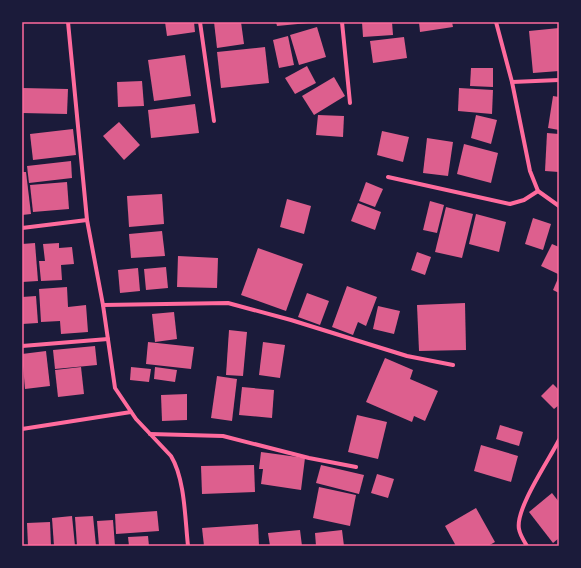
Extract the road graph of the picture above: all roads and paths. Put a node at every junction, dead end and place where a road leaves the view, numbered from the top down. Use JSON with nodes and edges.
{"nodes":[{"id":1,"x":68,"y":22,"type":"edge"},
{"id":2,"x":200,"y":22,"type":"edge"},
{"id":3,"x":342,"y":22,"type":"edge"},
{"id":4,"x":496,"y":22,"type":"edge"},
{"id":5,"x":559,"y":80,"type":"edge"},
{"id":6,"x":512,"y":82,"type":"junction"},
{"id":7,"x":350,"y":103,"type":"dead end"},
{"id":8,"x":214,"y":121,"type":"dead end"},
{"id":9,"x":388,"y":177,"type":"dead end"},
{"id":10,"x":538,"y":191,"type":"junction"},
{"id":11,"x":559,"y":206,"type":"edge"},
{"id":12,"x":88,"y":220,"type":"junction"},
{"id":13,"x":22,"y":228,"type":"edge"},
{"id":14,"x":103,"y":305,"type":"junction"},
{"id":15,"x":108,"y":339,"type":"junction"},
{"id":16,"x":22,"y":346,"type":"edge"},
{"id":17,"x":453,"y":365,"type":"dead end"},
{"id":18,"x":131,"y":412,"type":"junction"},
{"id":19,"x":22,"y":429,"type":"edge"},
{"id":20,"x":150,"y":434,"type":"junction"},
{"id":21,"x":559,"y":440,"type":"edge"},
{"id":22,"x":356,"y":467,"type":"dead end"},
{"id":23,"x":188,"y":546,"type":"edge"},
{"id":24,"x":527,"y":546,"type":"edge"}],
"edges":[{"from":1,"to":12,"type":"street"},
{"from":2,"to":8,"type":"street"},
{"from":3,"to":7,"type":"street"},
{"from":4,"to":6,"type":"street"},
{"from":5,"to":6,"type":"street"},
{"from":6,"to":10,"type":"street"},
{"from":9,"to":10,"type":"street"},
{"from":10,"to":11,"type":"street"},
{"from":12,"to":13,"type":"street"},
{"from":12,"to":14,"type":"street"},
{"from":14,"to":15,"type":"street"},
{"from":14,"to":17,"type":"street"},
{"from":15,"to":16,"type":"street"},
{"from":15,"to":18,"type":"street"},
{"from":18,"to":19,"type":"street"},
{"from":18,"to":20,"type":"street"},
{"from":20,"to":22,"type":"street"},
{"from":20,"to":23,"type":"street"},
{"from":21,"to":24,"type":"street"}]}
